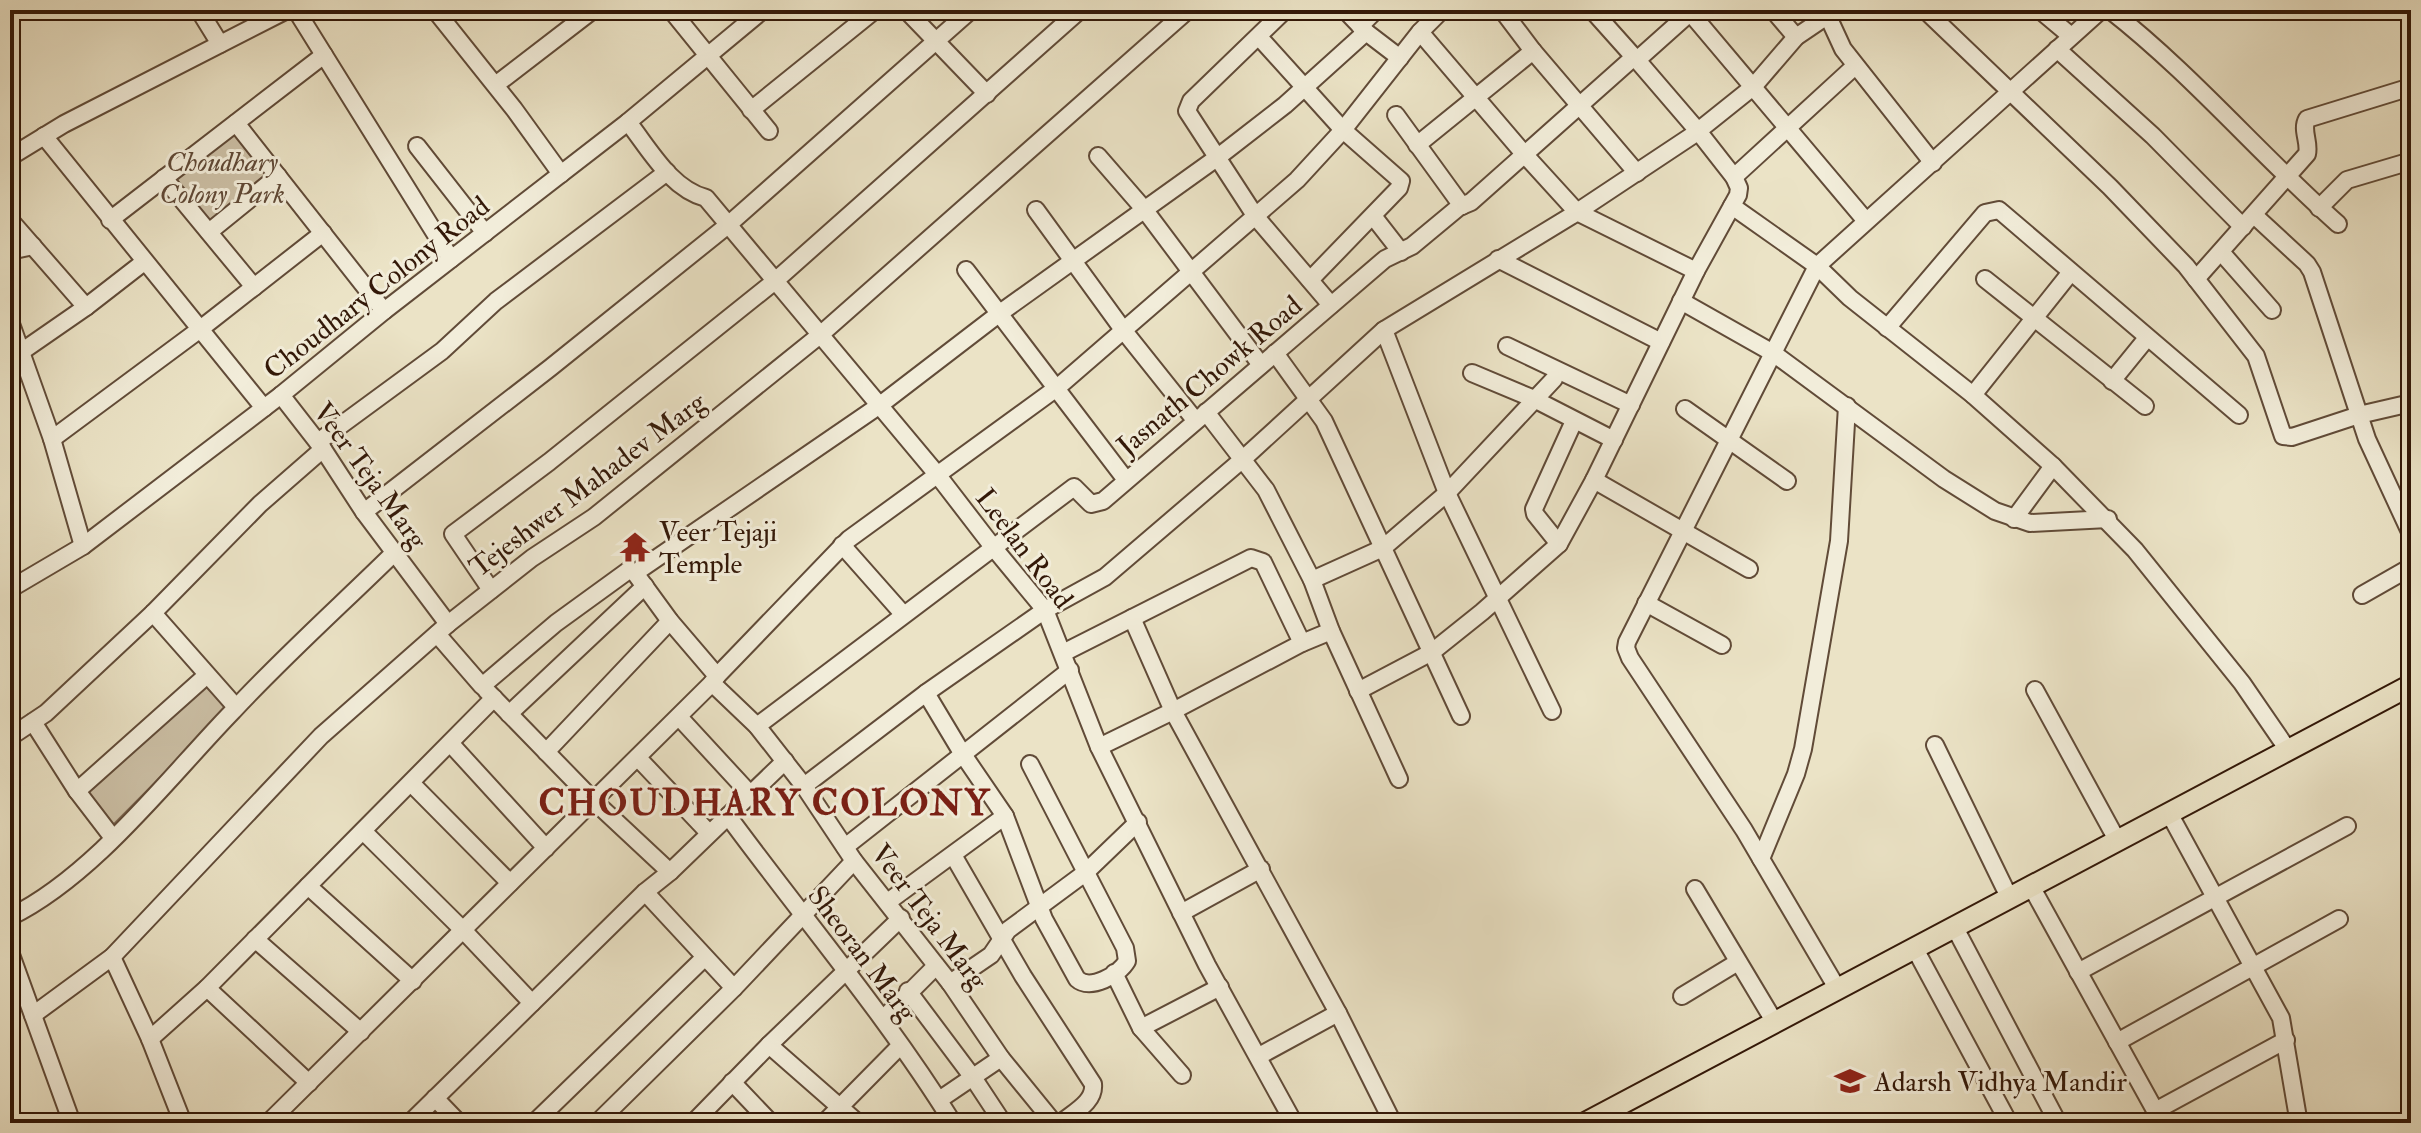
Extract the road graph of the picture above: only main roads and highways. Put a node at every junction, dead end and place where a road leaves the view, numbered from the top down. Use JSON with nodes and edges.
{"nodes":[{"id":1,"x":2411,"y":685,"type":"edge"},
{"id":2,"x":1585,"y":1123,"type":"edge"}],
"edges":[{"from":1,"to":2,"type":"main road"}]}
